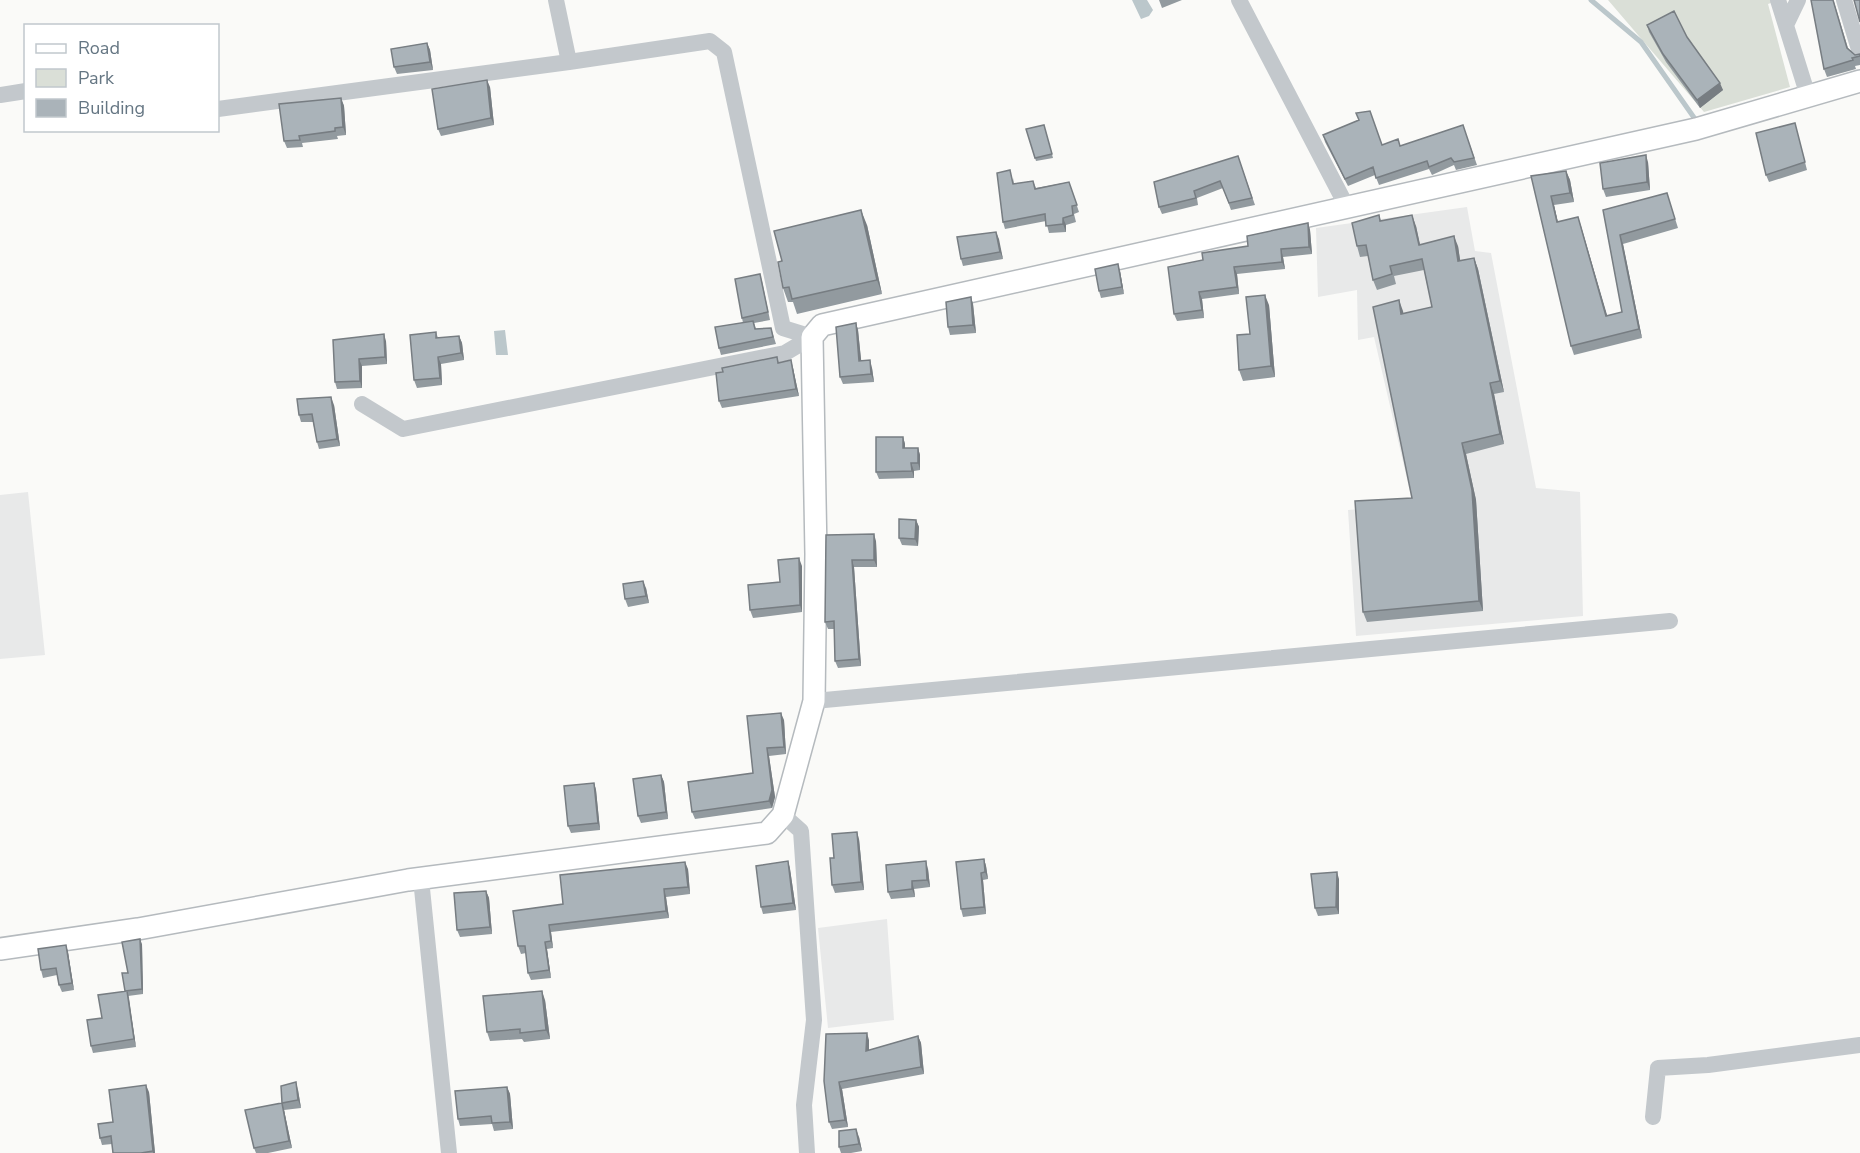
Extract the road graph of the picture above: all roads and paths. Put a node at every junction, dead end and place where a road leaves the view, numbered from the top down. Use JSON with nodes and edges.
{"nodes":[{"id":1,"x":556,"y":0,"type":"edge"},
{"id":2,"x":1239,"y":0,"type":"edge"},
{"id":3,"x":1778,"y":0,"type":"edge"},
{"id":4,"x":1798,"y":0,"type":"edge"},
{"id":5,"x":1844,"y":0,"type":"edge"},
{"id":6,"x":1785,"y":25,"type":"junction"},
{"id":7,"x":1860,"y":53,"type":"edge"},
{"id":8,"x":569,"y":62,"type":"junction"},
{"id":9,"x":1860,"y":81,"type":"edge"},
{"id":10,"x":24,"y":91,"type":"edge"},
{"id":11,"x":0,"y":95,"type":"edge"},
{"id":12,"x":1808,"y":96,"type":"junction"},
{"id":13,"x":219,"y":109,"type":"edge"},
{"id":14,"x":1347,"y":207,"type":"junction"},
{"id":15,"x":812,"y":337,"type":"junction"},
{"id":16,"x":362,"y":404,"type":"dead end"},
{"id":17,"x":1670,"y":621,"type":"dead end"},
{"id":18,"x":814,"y":701,"type":"junction"},
{"id":19,"x":783,"y":815,"type":"junction"},
{"id":20,"x":422,"y":879,"type":"junction"},
{"id":21,"x":0,"y":949,"type":"edge"},
{"id":22,"x":1860,"y":1045,"type":"edge"},
{"id":23,"x":1653,"y":1116,"type":"dead end"},
{"id":24,"x":449,"y":1153,"type":"edge"},
{"id":25,"x":807,"y":1153,"type":"edge"}],
"edges":[{"from":1,"to":8,"type":"street"},
{"from":2,"to":14,"type":"street"},
{"from":3,"to":6,"type":"street"},
{"from":4,"to":6,"type":"street"},
{"from":5,"to":7,"type":"street"},
{"from":6,"to":12,"type":"street"},
{"from":8,"to":13,"type":"street"},
{"from":8,"to":15,"type":"street"},
{"from":9,"to":12,"type":"main road"},
{"from":10,"to":11,"type":"street"},
{"from":12,"to":14,"type":"main road"},
{"from":14,"to":15,"type":"main road"},
{"from":15,"to":16,"type":"street"},
{"from":15,"to":18,"type":"main road"},
{"from":17,"to":18,"type":"street"},
{"from":18,"to":19,"type":"main road"},
{"from":19,"to":20,"type":"main road"},
{"from":19,"to":25,"type":"street"},
{"from":20,"to":21,"type":"main road"},
{"from":20,"to":24,"type":"street"},
{"from":22,"to":23,"type":"street"}]}
